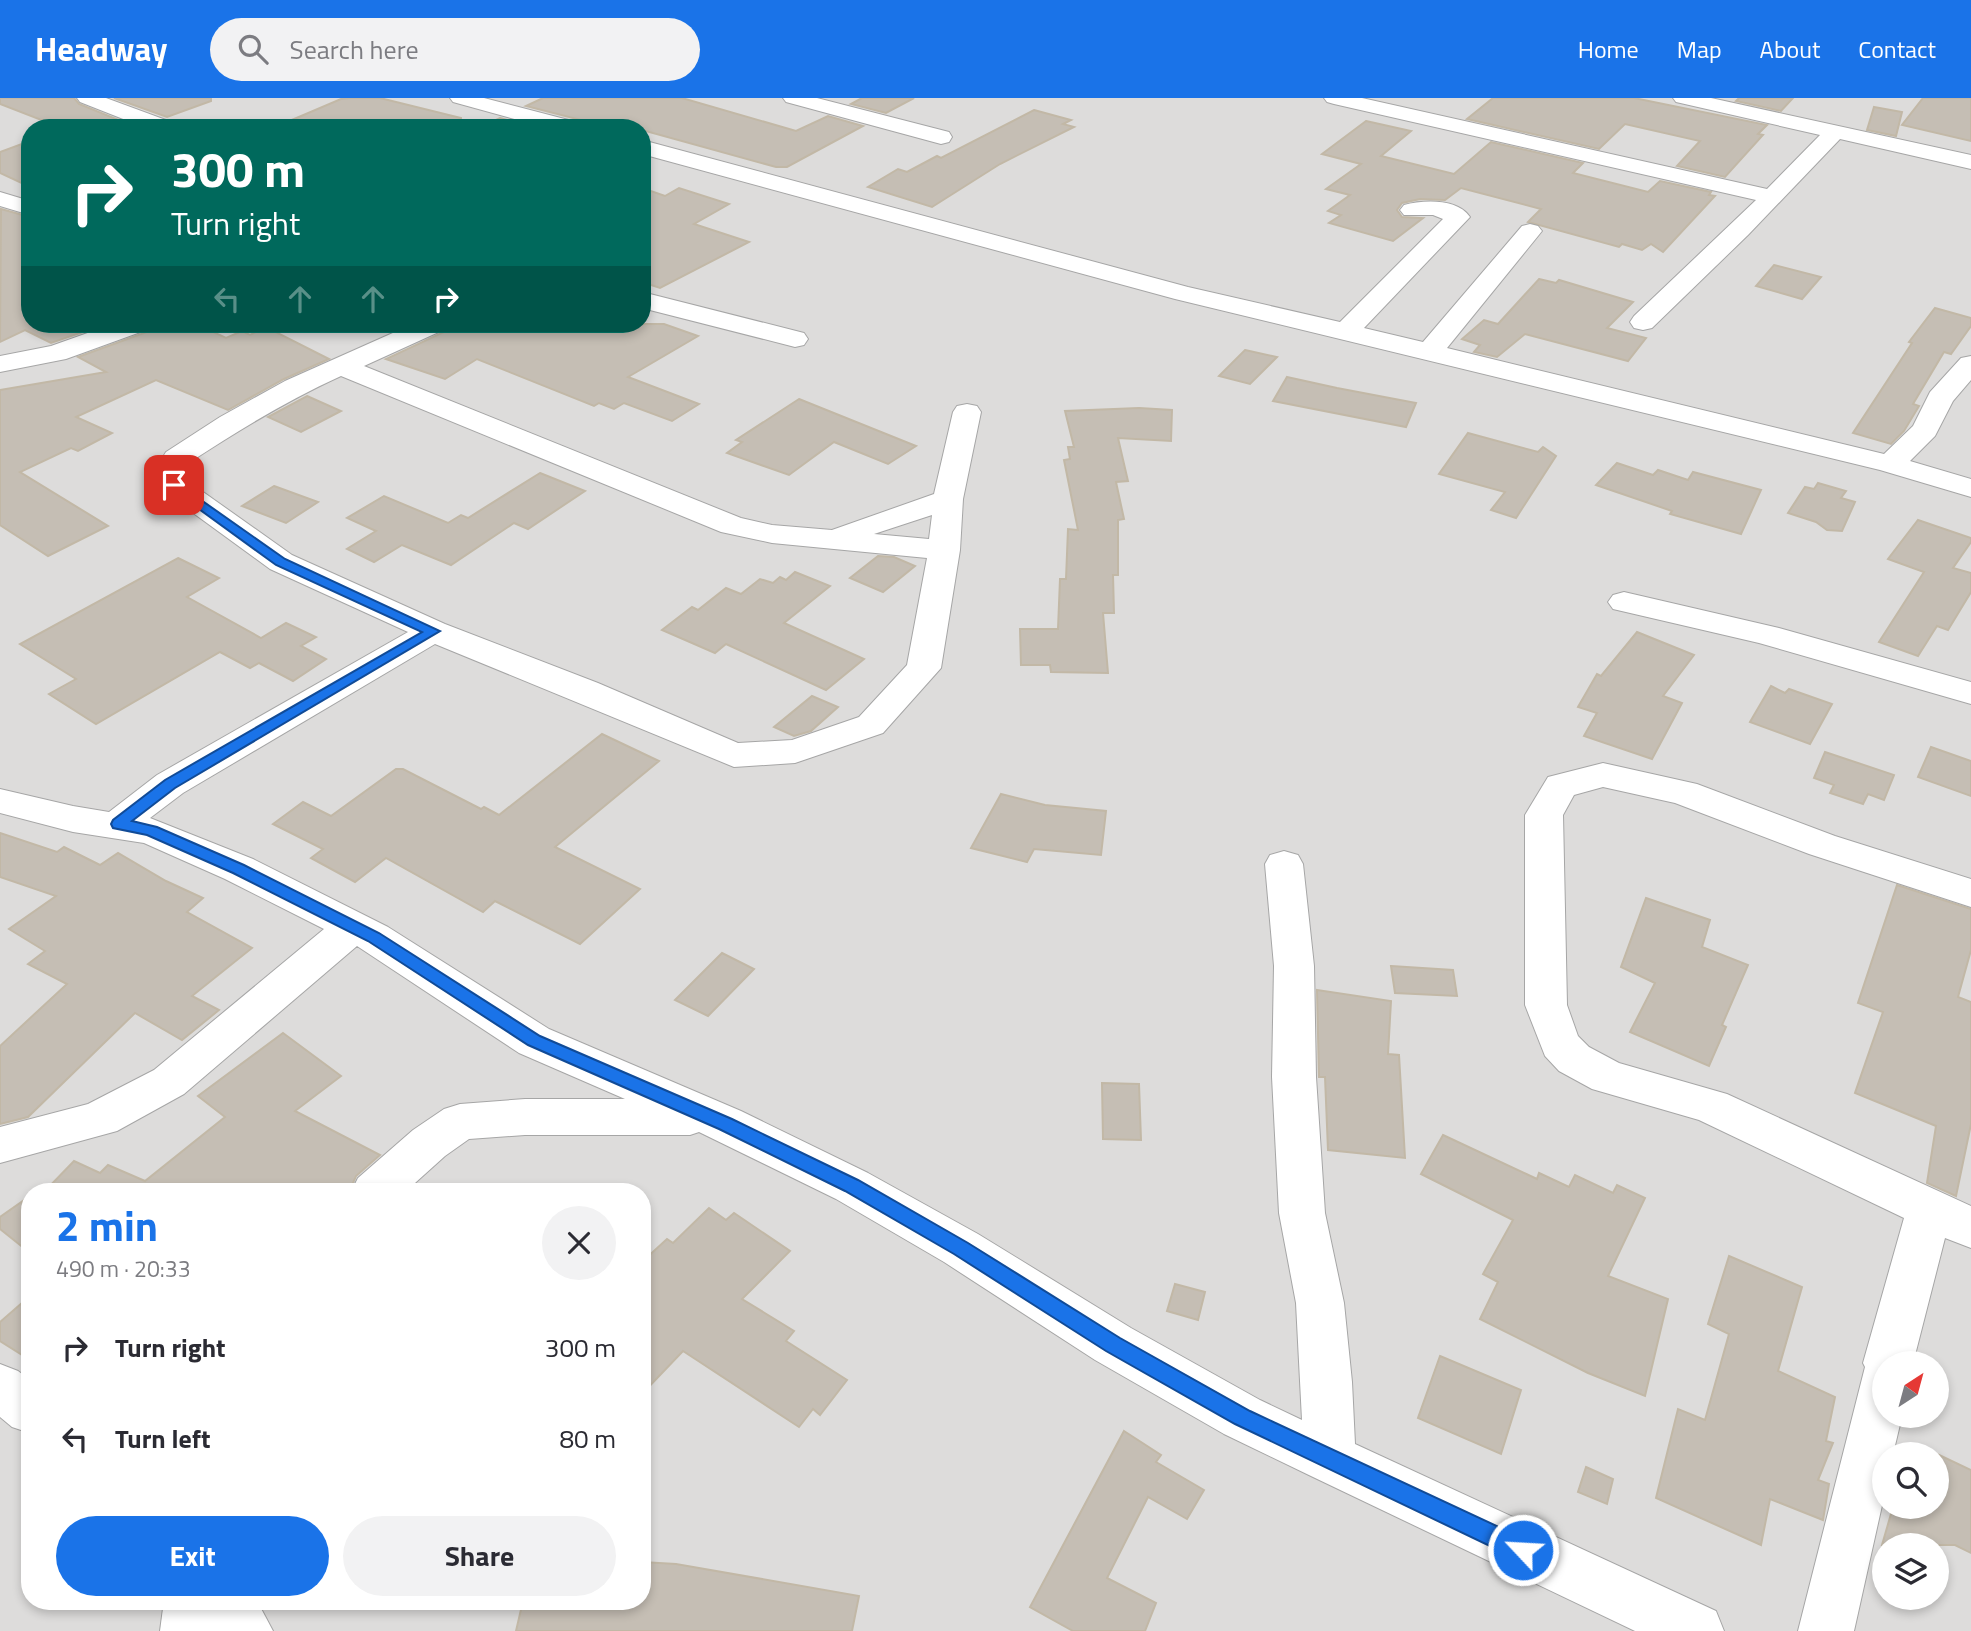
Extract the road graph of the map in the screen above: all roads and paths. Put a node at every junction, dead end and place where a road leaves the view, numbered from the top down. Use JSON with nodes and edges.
{"nodes":[{"id":1,"x":87,"y":98,"type":"edge"},
{"id":2,"x":460,"y":98,"type":"edge"},
{"id":3,"x":793,"y":98,"type":"edge"},
{"id":4,"x":1334,"y":98,"type":"edge"},
{"id":5,"x":1683,"y":98,"type":"edge"},
{"id":6,"x":142,"y":119,"type":"edge"},
{"id":7,"x":538,"y":119,"type":"edge"},
{"id":8,"x":1835,"y":132,"type":"junction"},
{"id":9,"x":941,"y":137,"type":"dead end"},
{"id":10,"x":651,"y":149,"type":"edge"},
{"id":11,"x":1971,"y":162,"type":"edge"},
{"id":12,"x":1772,"y":197,"type":"junction"},
{"id":13,"x":0,"y":199,"type":"edge"},
{"id":14,"x":21,"y":205,"type":"edge"},
{"id":15,"x":1412,"y":210,"type":"dead end"},
{"id":16,"x":1530,"y":231,"type":"dead end"},
{"id":17,"x":651,"y":302,"type":"edge"},
{"id":18,"x":1643,"y":322,"type":"dead end"},
{"id":19,"x":1346,"y":331,"type":"junction"},
{"id":20,"x":112,"y":333,"type":"edge"},
{"id":21,"x":415,"y":333,"type":"edge"},
{"id":22,"x":794,"y":339,"type":"dead end"},
{"id":23,"x":1430,"y":351,"type":"junction"},
{"id":24,"x":0,"y":364,"type":"edge"},
{"id":25,"x":1971,"y":364,"type":"edge"},
{"id":26,"x":340,"y":366,"type":"junction"},
{"id":27,"x":967,"y":412,"type":"dead end"},
{"id":28,"x":1890,"y":464,"type":"junction"},
{"id":29,"x":1971,"y":488,"type":"edge"},
{"id":30,"x":948,"y":499,"type":"junction"},
{"id":31,"x":833,"y":538,"type":"junction"},
{"id":32,"x":944,"y":550,"type":"junction"},
{"id":33,"x":1625,"y":602,"type":"dead end"},
{"id":34,"x":433,"y":631,"type":"junction"},
{"id":35,"x":1971,"y":693,"type":"edge"},
{"id":36,"x":0,"y":801,"type":"edge"},
{"id":37,"x":118,"y":824,"type":"junction"},
{"id":38,"x":1284,"y":864,"type":"dead end"},
{"id":39,"x":1971,"y":892,"type":"edge"},
{"id":40,"x":353,"y":927,"type":"junction"},
{"id":41,"x":709,"y":1117,"type":"junction"},
{"id":42,"x":0,"y":1144,"type":"edge"},
{"id":43,"x":384,"y":1183,"type":"edge"},
{"id":44,"x":1929,"y":1210,"type":"junction"},
{"id":45,"x":1971,"y":1228,"type":"edge"},
{"id":46,"x":1891,"y":1351,"type":"edge"},
{"id":47,"x":0,"y":1387,"type":"edge"},
{"id":48,"x":21,"y":1403,"type":"edge"},
{"id":49,"x":1873,"y":1428,"type":"edge"},
{"id":50,"x":1329,"y":1459,"type":"junction"},
{"id":51,"x":191,"y":1610,"type":"edge"},
{"id":52,"x":230,"y":1610,"type":"edge"},
{"id":53,"x":188,"y":1631,"type":"edge"},
{"id":54,"x":245,"y":1631,"type":"edge"},
{"id":55,"x":1696,"y":1631,"type":"edge"},
{"id":56,"x":1826,"y":1631,"type":"edge"}],
"edges":[{"from":1,"to":6,"type":"street"},
{"from":2,"to":7,"type":"street"},
{"from":3,"to":9,"type":"street"},
{"from":4,"to":12,"type":"street"},
{"from":5,"to":8,"type":"street"},
{"from":8,"to":11,"type":"street"},
{"from":8,"to":12,"type":"street"},
{"from":10,"to":19,"type":"street"},
{"from":12,"to":18,"type":"street"},
{"from":13,"to":14,"type":"street"},
{"from":15,"to":19,"type":"street"},
{"from":16,"to":23,"type":"street"},
{"from":17,"to":22,"type":"street"},
{"from":19,"to":23,"type":"street"},
{"from":20,"to":24,"type":"street"},
{"from":21,"to":26,"type":"street"},
{"from":23,"to":28,"type":"street"},
{"from":25,"to":28,"type":"street"},
{"from":26,"to":31,"type":"street"},
{"from":26,"to":34,"type":"street"},
{"from":27,"to":30,"type":"street"},
{"from":28,"to":29,"type":"street"},
{"from":30,"to":31,"type":"street"},
{"from":30,"to":32,"type":"street"},
{"from":31,"to":32,"type":"street"},
{"from":32,"to":34,"type":"street"},
{"from":33,"to":35,"type":"street"},
{"from":34,"to":37,"type":"street"},
{"from":36,"to":37,"type":"street"},
{"from":37,"to":40,"type":"street"},
{"from":38,"to":50,"type":"street"},
{"from":39,"to":44,"type":"street"},
{"from":40,"to":41,"type":"street"},
{"from":40,"to":42,"type":"street"},
{"from":41,"to":43,"type":"street"},
{"from":41,"to":50,"type":"street"},
{"from":44,"to":45,"type":"street"},
{"from":44,"to":46,"type":"street"},
{"from":47,"to":48,"type":"street"},
{"from":49,"to":56,"type":"street"},
{"from":50,"to":55,"type":"street"},
{"from":51,"to":53,"type":"street"},
{"from":52,"to":54,"type":"street"}]}
